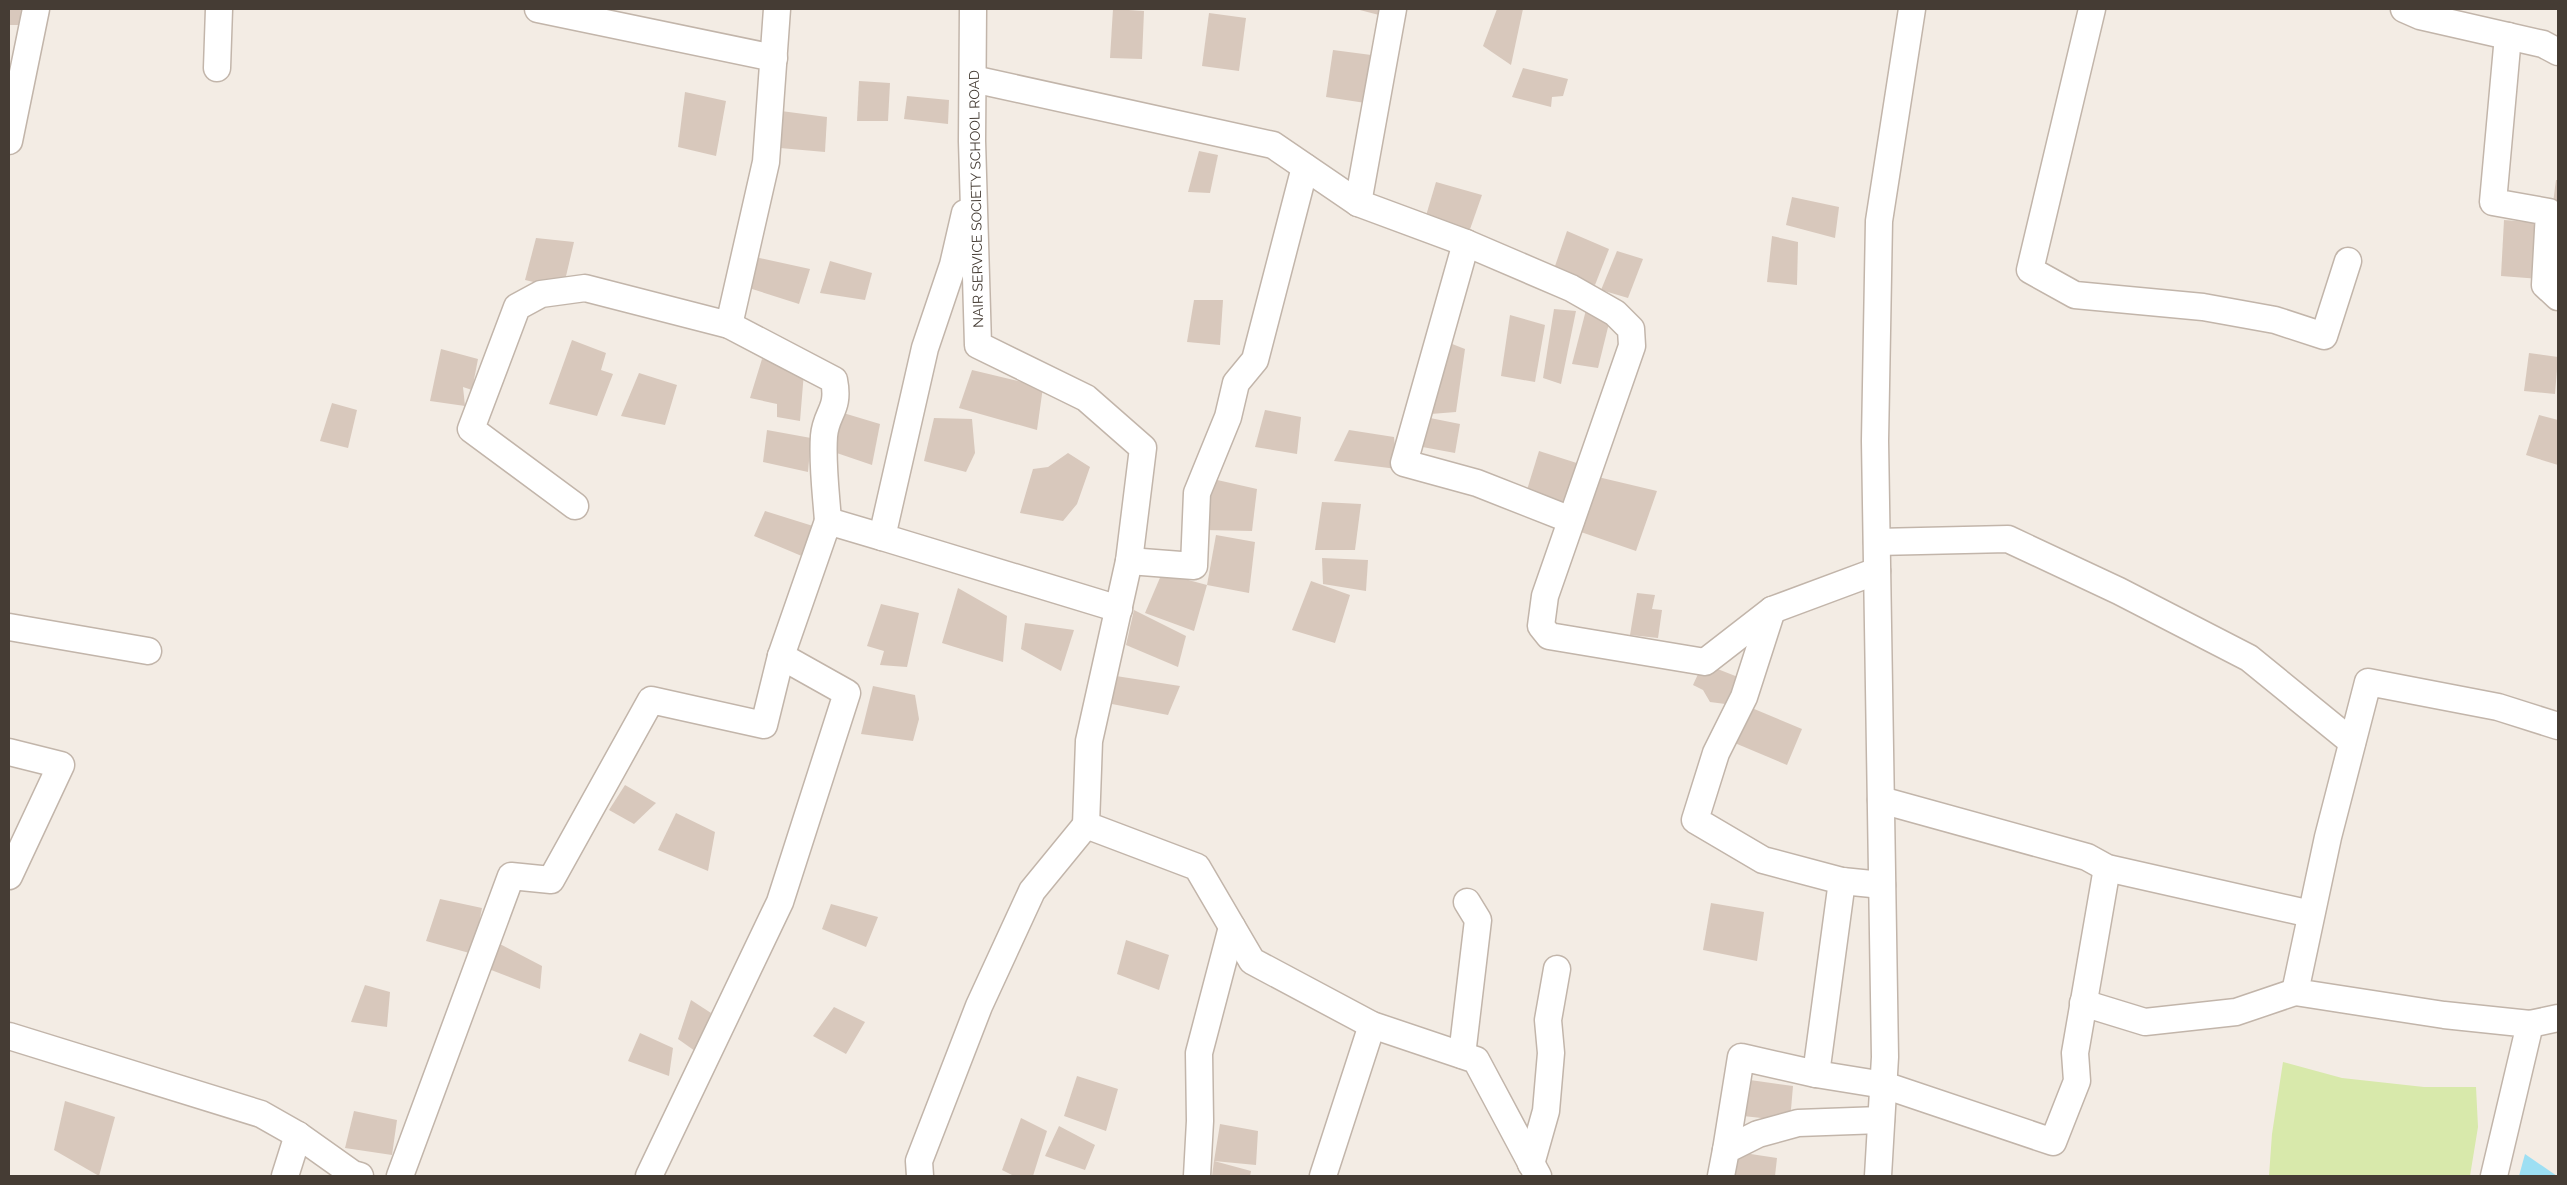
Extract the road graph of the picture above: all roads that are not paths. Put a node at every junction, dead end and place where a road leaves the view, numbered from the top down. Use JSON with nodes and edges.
{"nodes":[{"id":1,"x":36,"y":9,"type":"edge"},
{"id":2,"x":219,"y":9,"type":"edge"},
{"id":3,"x":538,"y":9,"type":"edge"},
{"id":4,"x":777,"y":9,"type":"edge"},
{"id":5,"x":973,"y":9,"type":"edge"},
{"id":6,"x":1393,"y":9,"type":"edge"},
{"id":7,"x":1912,"y":9,"type":"edge"},
{"id":8,"x":2092,"y":9,"type":"edge"},
{"id":9,"x":2404,"y":9,"type":"edge"},
{"id":10,"x":2508,"y":36,"type":"junction"},
{"id":11,"x":2558,"y":52,"type":"edge"},
{"id":12,"x":774,"y":58,"type":"junction"},
{"id":13,"x":218,"y":68,"type":"dead end"},
{"id":14,"x":973,"y":79,"type":"junction"},
{"id":15,"x":9,"y":140,"type":"edge"},
{"id":16,"x":1305,"y":167,"type":"junction"},
{"id":17,"x":973,"y":175,"type":"junction"},
{"id":18,"x":1358,"y":203,"type":"junction"},
{"id":19,"x":1466,"y":244,"type":"junction"},
{"id":20,"x":2348,"y":261,"type":"dead end"},
{"id":21,"x":2558,"y":297,"type":"edge"},
{"id":22,"x":729,"y":325,"type":"junction"},
{"id":23,"x":576,"y":506,"type":"dead end"},
{"id":24,"x":1571,"y":520,"type":"junction"},
{"id":25,"x":828,"y":521,"type":"junction"},
{"id":26,"x":882,"y":536,"type":"junction"},
{"id":27,"x":1877,"y":542,"type":"junction"},
{"id":28,"x":1129,"y":561,"type":"junction"},
{"id":29,"x":1877,"y":571,"type":"junction"},
{"id":30,"x":1118,"y":609,"type":"junction"},
{"id":31,"x":1772,"y":610,"type":"junction"},
{"id":32,"x":9,"y":627,"type":"edge"},
{"id":33,"x":148,"y":651,"type":"dead end"},
{"id":34,"x":781,"y":656,"type":"junction"},
{"id":35,"x":2558,"y":726,"type":"edge"},
{"id":36,"x":2352,"y":742,"type":"junction"},
{"id":37,"x":9,"y":752,"type":"edge"},
{"id":38,"x":1881,"y":800,"type":"junction"},
{"id":39,"x":1086,"y":825,"type":"junction"},
{"id":40,"x":2107,"y":868,"type":"junction"},
{"id":41,"x":9,"y":876,"type":"edge"},
{"id":42,"x":1842,"y":881,"type":"junction"},
{"id":43,"x":1882,"y":885,"type":"junction"},
{"id":44,"x":1467,"y":902,"type":"dead end"},
{"id":45,"x":2311,"y":914,"type":"junction"},
{"id":46,"x":1232,"y":927,"type":"junction"},
{"id":47,"x":1557,"y":969,"type":"dead end"},
{"id":48,"x":2295,"y":992,"type":"junction"},
{"id":49,"x":2083,"y":1003,"type":"junction"},
{"id":50,"x":2558,"y":1018,"type":"edge"},
{"id":51,"x":2530,"y":1024,"type":"junction"},
{"id":52,"x":1372,"y":1025,"type":"junction"},
{"id":53,"x":9,"y":1036,"type":"edge"},
{"id":54,"x":1462,"y":1055,"type":"junction"},
{"id":55,"x":1816,"y":1074,"type":"junction"},
{"id":56,"x":1884,"y":1085,"type":"junction"},
{"id":57,"x":1882,"y":1120,"type":"junction"},
{"id":58,"x":298,"y":1135,"type":"junction"},
{"id":59,"x":1726,"y":1150,"type":"junction"},
{"id":60,"x":1534,"y":1170,"type":"edge"},
{"id":61,"x":285,"y":1176,"type":"edge"},
{"id":62,"x":360,"y":1176,"type":"edge"},
{"id":63,"x":400,"y":1176,"type":"edge"},
{"id":64,"x":649,"y":1176,"type":"edge"},
{"id":65,"x":920,"y":1176,"type":"edge"},
{"id":66,"x":1197,"y":1176,"type":"edge"},
{"id":67,"x":1323,"y":1176,"type":"edge"},
{"id":68,"x":1721,"y":1176,"type":"edge"},
{"id":69,"x":1878,"y":1176,"type":"edge"},
{"id":70,"x":2494,"y":1176,"type":"edge"}],
"edges":[{"from":1,"to":15,"type":"street"},
{"from":2,"to":13,"type":"street"},
{"from":3,"to":12,"type":"street"},
{"from":4,"to":12,"type":"street"},
{"from":5,"to":14,"type":"street","name":"NAIR SERVICE SOCIETY SCHOOL ROAD"},
{"from":6,"to":18,"type":"street"},
{"from":7,"to":27,"type":"street"},
{"from":8,"to":20,"type":"street"},
{"from":9,"to":10,"type":"street"},
{"from":10,"to":11,"type":"street"},
{"from":10,"to":21,"type":"street"},
{"from":12,"to":22,"type":"street"},
{"from":14,"to":16,"type":"street"},
{"from":14,"to":17,"type":"street","name":"NAIR SERVICE SOCIETY SCHOOL ROAD"},
{"from":16,"to":18,"type":"street"},
{"from":16,"to":28,"type":"street"},
{"from":17,"to":26,"type":"street"},
{"from":17,"to":28,"type":"street","name":"NAIR SERVICE SOCIETY SCHOOL ROAD"},
{"from":18,"to":19,"type":"street"},
{"from":19,"to":24,"type":"street"},
{"from":19,"to":24,"type":"street"},
{"from":22,"to":23,"type":"street"},
{"from":22,"to":25,"type":"street"},
{"from":24,"to":31,"type":"street"},
{"from":25,"to":26,"type":"street"},
{"from":25,"to":34,"type":"street"},
{"from":26,"to":30,"type":"street"},
{"from":27,"to":29,"type":"street"},
{"from":27,"to":36,"type":"street"},
{"from":28,"to":30,"type":"street","name":"NAIR SERVICE SOCIETY SCHOOL ROAD"},
{"from":29,"to":31,"type":"street"},
{"from":29,"to":38,"type":"street"},
{"from":30,"to":39,"type":"street","name":"NAIR SERVICE SOCIETY SCHOOL ROAD"},
{"from":31,"to":42,"type":"street"},
{"from":32,"to":33,"type":"street"},
{"from":34,"to":63,"type":"street"},
{"from":34,"to":64,"type":"street"},
{"from":35,"to":36,"type":"street"},
{"from":36,"to":45,"type":"street"},
{"from":37,"to":41,"type":"street"},
{"from":38,"to":40,"type":"street"},
{"from":38,"to":43,"type":"street"},
{"from":39,"to":46,"type":"street"},
{"from":39,"to":65,"type":"street"},
{"from":40,"to":45,"type":"street"},
{"from":40,"to":49,"type":"street"},
{"from":42,"to":43,"type":"street"},
{"from":42,"to":55,"type":"street"},
{"from":43,"to":56,"type":"street"},
{"from":44,"to":54,"type":"street"},
{"from":45,"to":48,"type":"street"},
{"from":46,"to":52,"type":"street"},
{"from":46,"to":66,"type":"street"},
{"from":47,"to":60,"type":"street"},
{"from":48,"to":49,"type":"street"},
{"from":48,"to":51,"type":"street"},
{"from":49,"to":56,"type":"street"},
{"from":50,"to":51,"type":"street"},
{"from":51,"to":70,"type":"street"},
{"from":52,"to":54,"type":"street"},
{"from":52,"to":67,"type":"street"},
{"from":53,"to":58,"type":"street"},
{"from":54,"to":60,"type":"street"},
{"from":55,"to":56,"type":"street"},
{"from":55,"to":59,"type":"street"},
{"from":56,"to":57,"type":"street"},
{"from":57,"to":59,"type":"street"},
{"from":57,"to":69,"type":"street"},
{"from":58,"to":61,"type":"street"},
{"from":58,"to":62,"type":"street"},
{"from":59,"to":68,"type":"street"}]}
